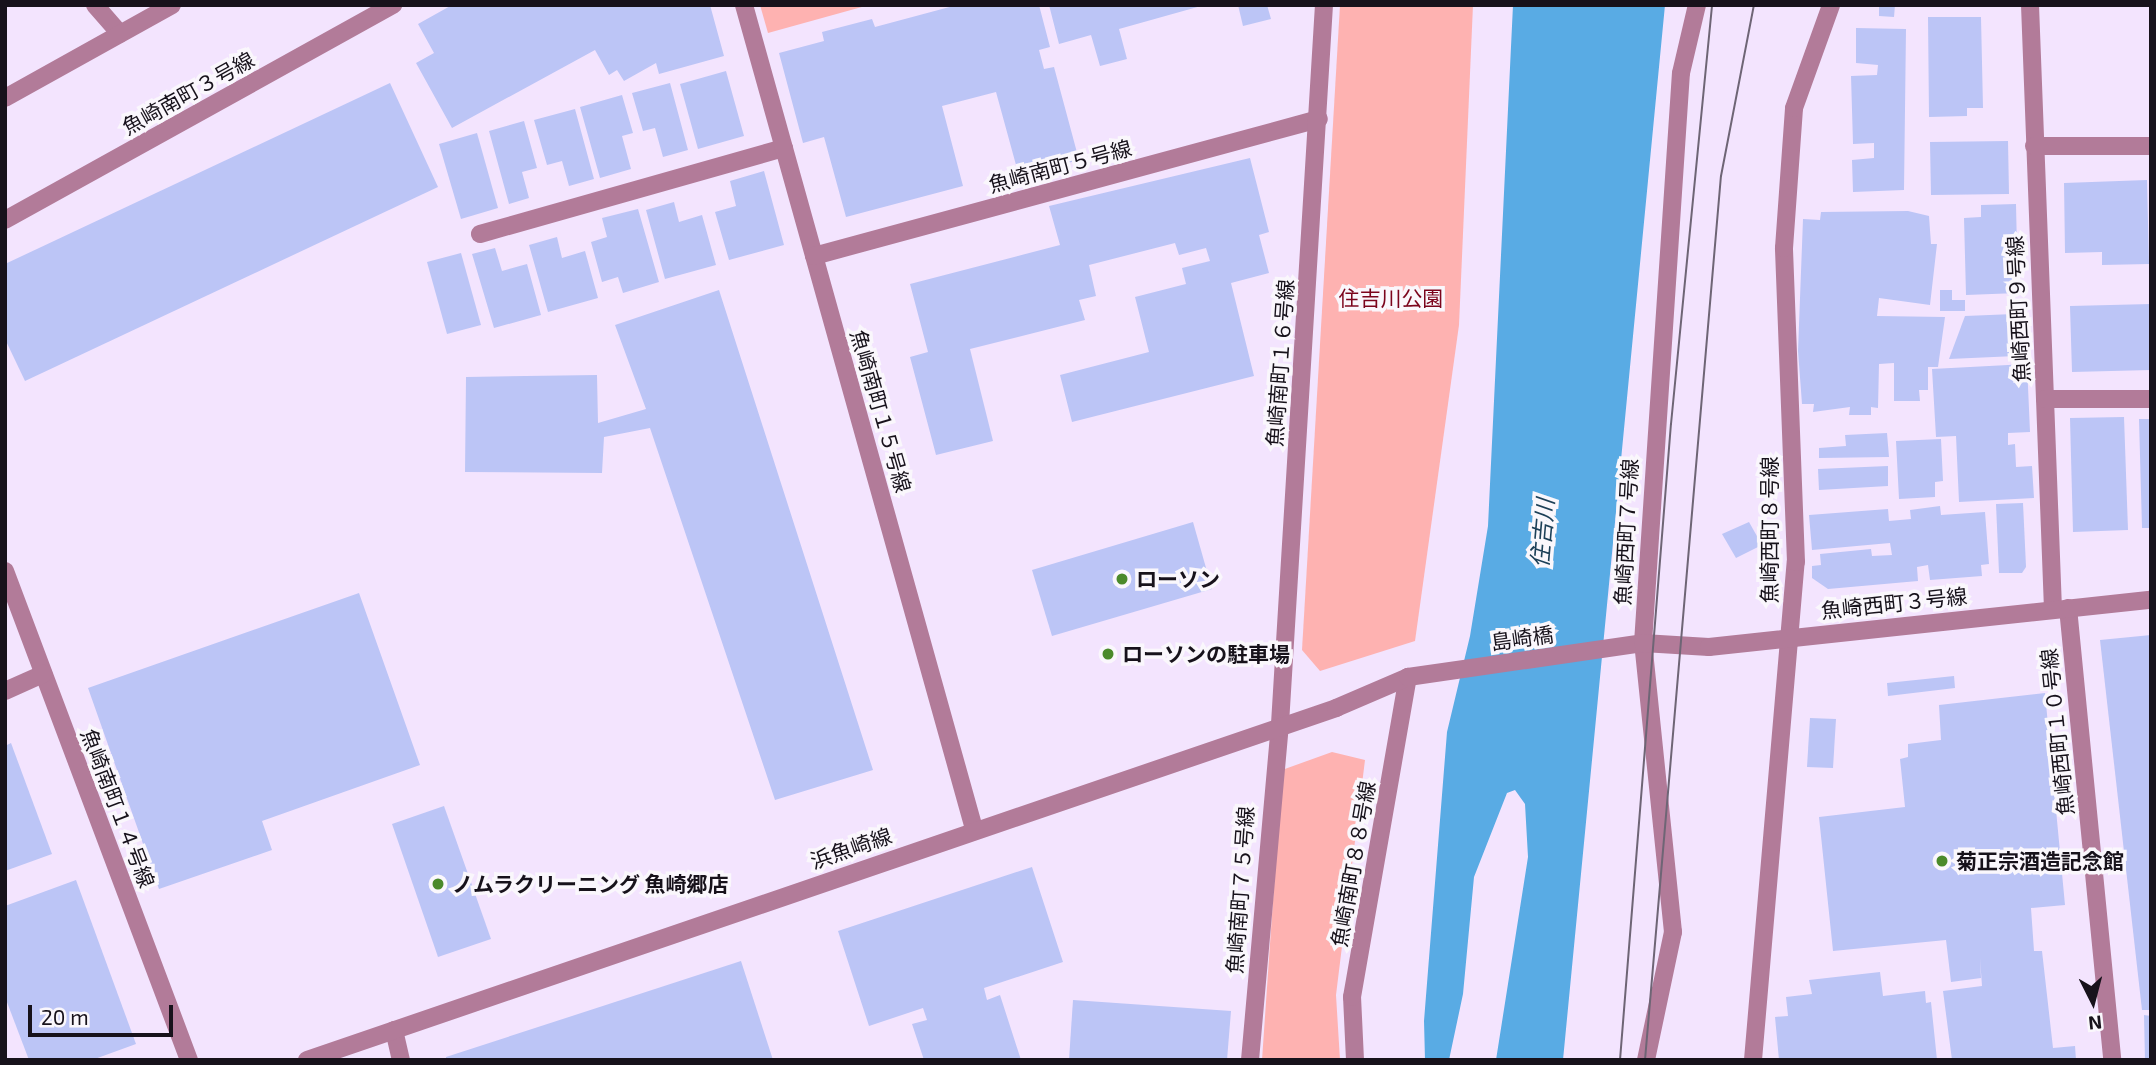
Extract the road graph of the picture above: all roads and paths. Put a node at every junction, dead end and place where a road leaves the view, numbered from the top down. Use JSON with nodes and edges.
{"nodes":[{"id":1,"x":95,"y":5,"type":"edge"},
{"id":2,"x":172,"y":5,"type":"edge"},
{"id":3,"x":393,"y":5,"type":"edge"},
{"id":4,"x":744,"y":5,"type":"edge"},
{"id":5,"x":1324,"y":5,"type":"edge"},
{"id":6,"x":1697,"y":5,"type":"edge"},
{"id":7,"x":1830,"y":5,"type":"edge"},
{"id":8,"x":2030,"y":5,"type":"edge"},
{"id":9,"x":120,"y":34,"type":"junction"},
{"id":10,"x":5,"y":98,"type":"edge"},
{"id":11,"x":1319,"y":119,"type":"junction"},
{"id":12,"x":2034,"y":146,"type":"junction"},
{"id":13,"x":2151,"y":146,"type":"edge"},
{"id":14,"x":784,"y":148,"type":"junction"},
{"id":15,"x":5,"y":220,"type":"edge"},
{"id":16,"x":480,"y":234,"type":"dead end"},
{"id":17,"x":814,"y":256,"type":"junction"},
{"id":18,"x":2045,"y":399,"type":"junction"},
{"id":19,"x":2151,"y":399,"type":"edge"},
{"id":20,"x":5,"y":571,"type":"edge"},
{"id":21,"x":2151,"y":600,"type":"edge"},
{"id":22,"x":2060,"y":609,"type":"junction"},
{"id":23,"x":1790,"y":636,"type":"junction"},
{"id":24,"x":1643,"y":643,"type":"junction"},
{"id":25,"x":43,"y":674,"type":"junction"},
{"id":26,"x":1408,"y":677,"type":"junction"},
{"id":27,"x":5,"y":691,"type":"edge"},
{"id":28,"x":1280,"y":724,"type":"junction"},
{"id":29,"x":974,"y":829,"type":"junction"},
{"id":30,"x":394,"y":1030,"type":"junction"},
{"id":31,"x":189,"y":1060,"type":"edge"},
{"id":32,"x":307,"y":1060,"type":"edge"},
{"id":33,"x":401,"y":1060,"type":"edge"},
{"id":34,"x":1250,"y":1060,"type":"edge"},
{"id":35,"x":1355,"y":1060,"type":"edge"},
{"id":36,"x":1646,"y":1060,"type":"edge"},
{"id":37,"x":1753,"y":1060,"type":"edge"},
{"id":38,"x":2112,"y":1060,"type":"edge"}],
"edges":[{"from":1,"to":9,"type":"street"},
{"from":2,"to":9,"type":"street"},
{"from":3,"to":15,"type":"street","name":"魚崎南町３号線"},
{"from":4,"to":14,"type":"street","name":"魚崎南町１５号線"},
{"from":5,"to":11,"type":"street","name":"魚崎南町１６号線"},
{"from":6,"to":24,"type":"street","name":"魚崎西町７号線"},
{"from":7,"to":23,"type":"street","name":"魚崎西町８号線"},
{"from":8,"to":12,"type":"street","name":"魚崎西町９号線"},
{"from":9,"to":10,"type":"street"},
{"from":11,"to":17,"type":"street","name":"魚崎南町５号線"},
{"from":11,"to":28,"type":"street","name":"魚崎南町１６号線"},
{"from":12,"to":13,"type":"street"},
{"from":12,"to":18,"type":"street","name":"魚崎西町９号線"},
{"from":14,"to":16,"type":"street"},
{"from":14,"to":17,"type":"street","name":"魚崎南町１５号線"},
{"from":17,"to":29,"type":"street","name":"魚崎南町１５号線"},
{"from":18,"to":19,"type":"street"},
{"from":18,"to":22,"type":"street","name":"魚崎西町９号線"},
{"from":20,"to":25,"type":"street","name":"魚崎南町１４号線"},
{"from":21,"to":22,"type":"street","name":"魚崎西町３号線"},
{"from":22,"to":23,"type":"street","name":"魚崎西町３号線"},
{"from":22,"to":38,"type":"street","name":"魚崎西町１０号線"},
{"from":23,"to":24,"type":"street","name":"魚崎西町３号線"},
{"from":23,"to":37,"type":"street","name":"魚崎西町８号線"},
{"from":24,"to":26,"type":"street","name":"島崎橋"},
{"from":24,"to":36,"type":"street","name":"魚崎西町７号線"},
{"from":25,"to":27,"type":"street"},
{"from":25,"to":31,"type":"street","name":"魚崎南町１４号線"},
{"from":26,"to":28,"type":"street","name":"浜魚崎線"},
{"from":26,"to":35,"type":"street","name":"魚崎南町８８号線"},
{"from":28,"to":29,"type":"street","name":"浜魚崎線"},
{"from":28,"to":34,"type":"street","name":"魚崎南町７５号線"},
{"from":29,"to":30,"type":"street","name":"浜魚崎線"},
{"from":30,"to":32,"type":"street","name":"浜魚崎線"},
{"from":30,"to":33,"type":"street"}]}
